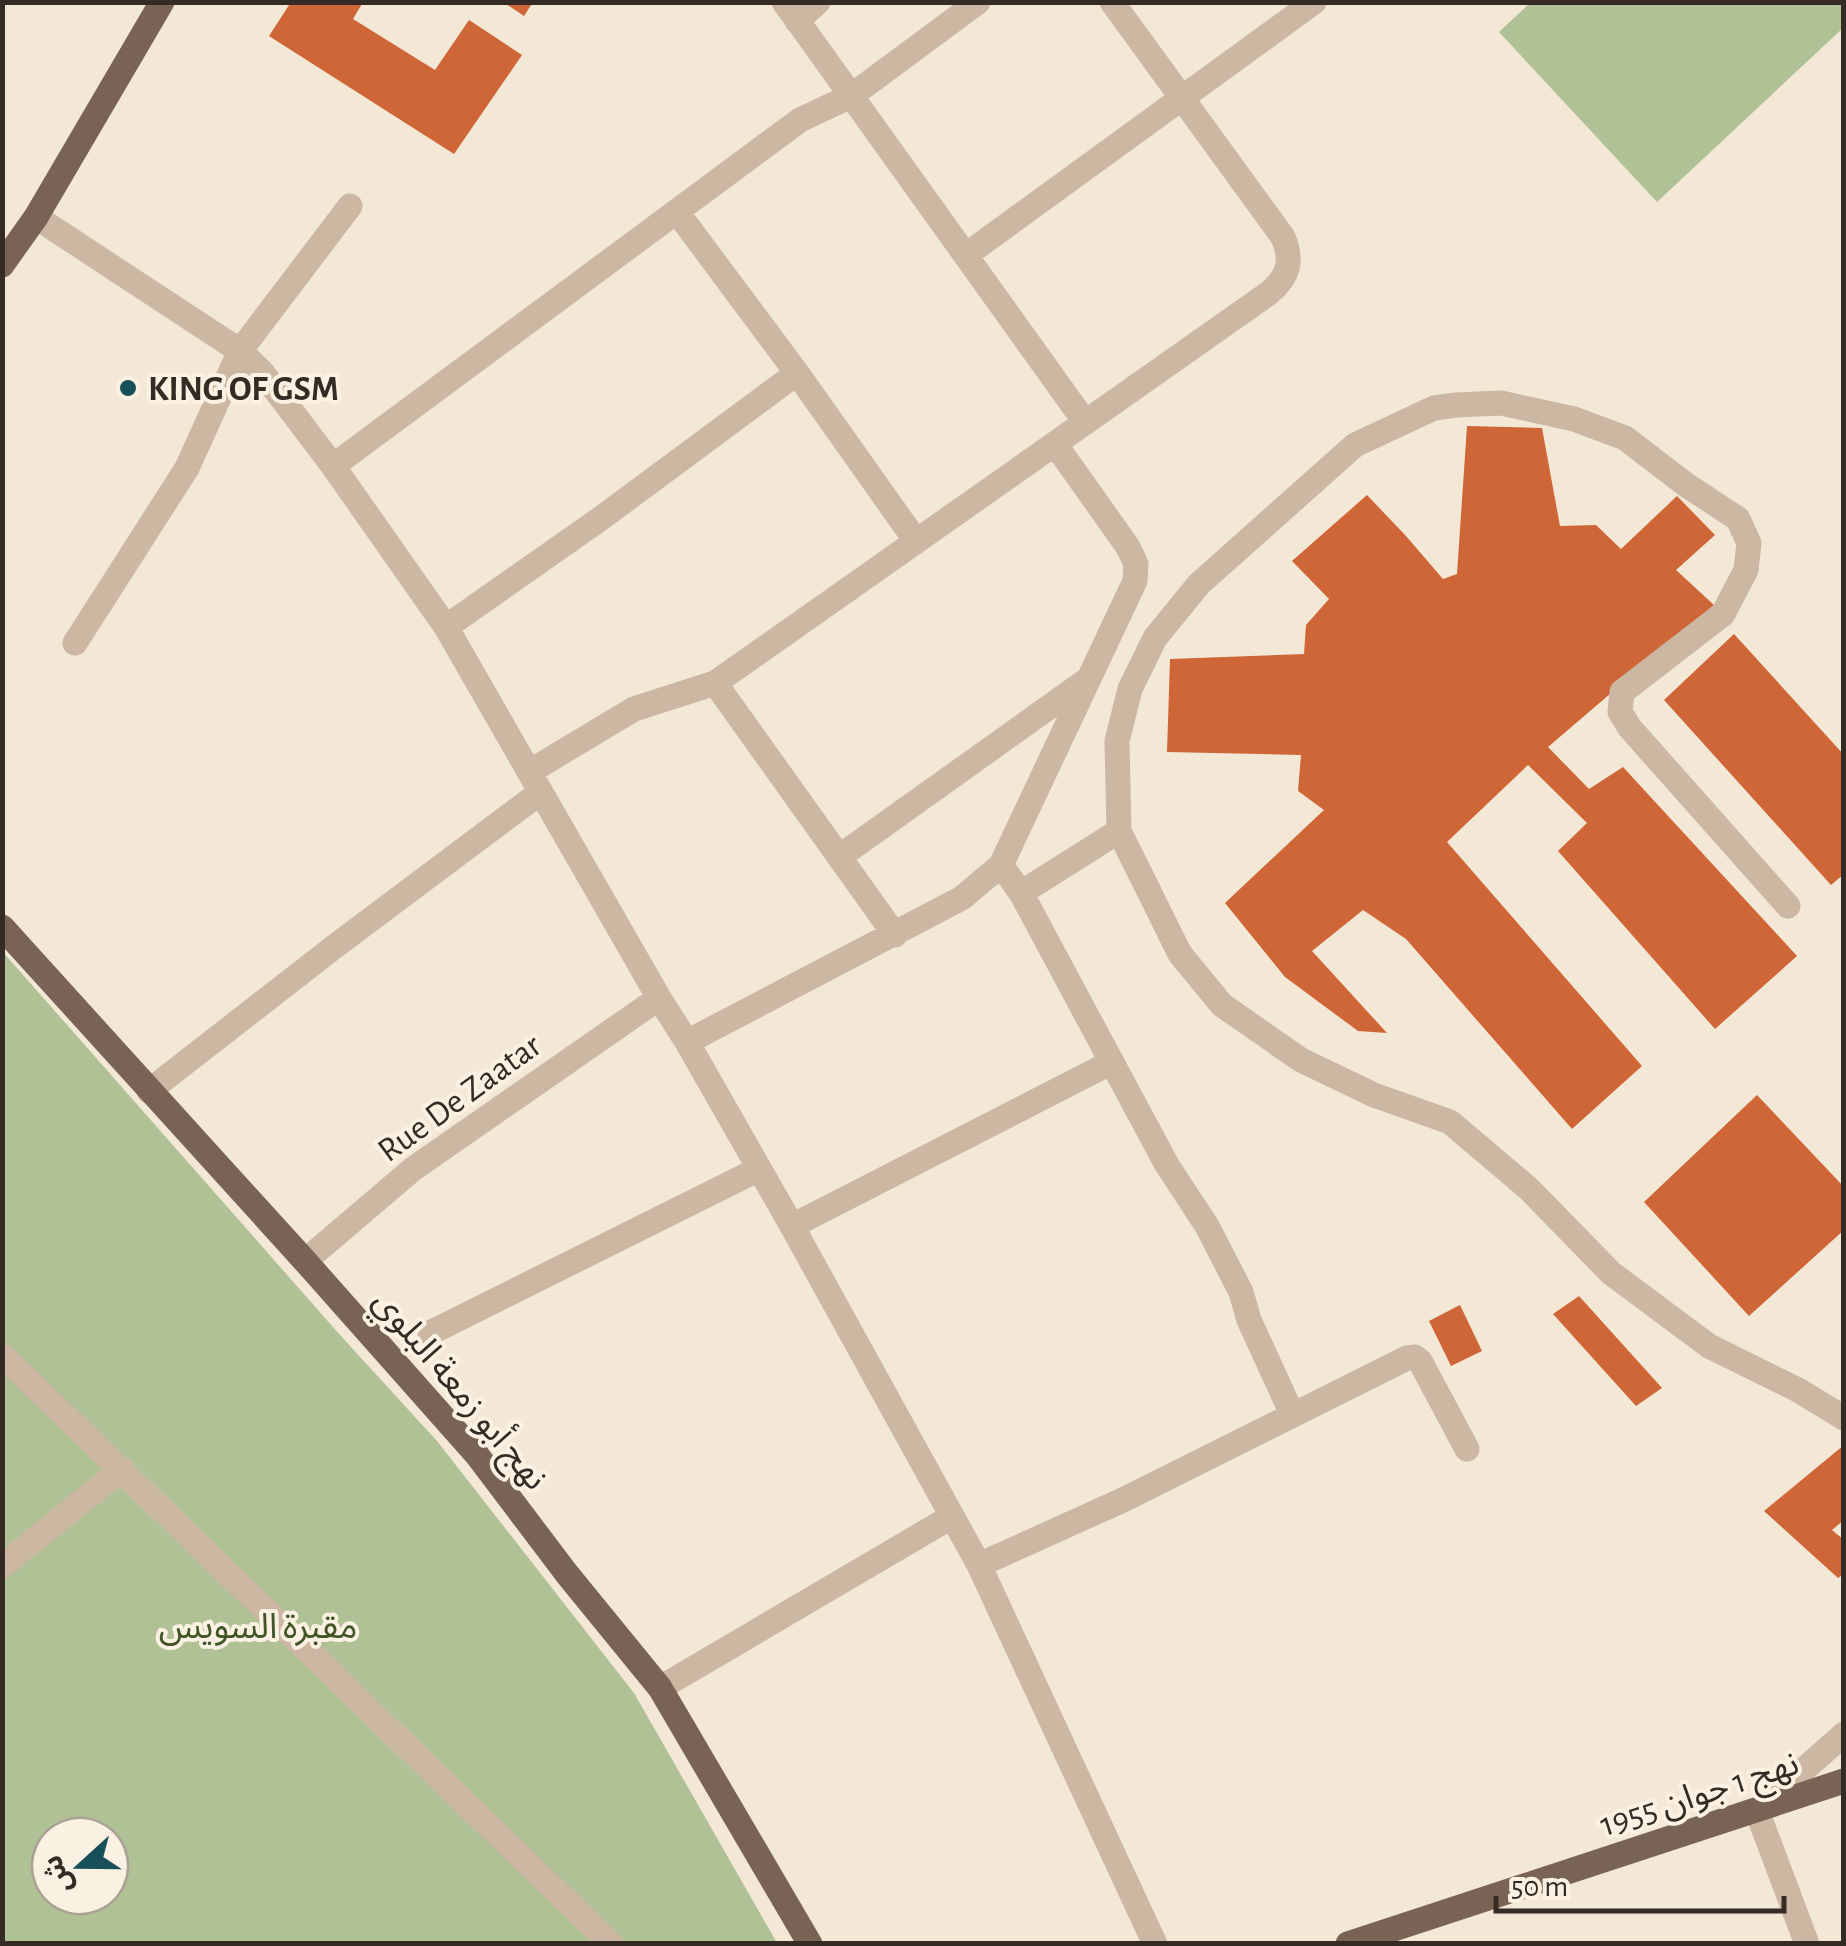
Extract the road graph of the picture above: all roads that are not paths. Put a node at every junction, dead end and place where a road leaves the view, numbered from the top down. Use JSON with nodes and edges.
{"nodes":[{"id":1,"x":162,"y":2,"type":"edge"},
{"id":2,"x":818,"y":2,"type":"edge"},
{"id":3,"x":978,"y":2,"type":"edge"},
{"id":4,"x":1112,"y":2,"type":"edge"},
{"id":5,"x":1314,"y":2,"type":"edge"},
{"id":6,"x":791,"y":12,"type":"edge"},
{"id":7,"x":851,"y":96,"type":"junction"},
{"id":8,"x":1182,"y":98,"type":"junction"},
{"id":9,"x":350,"y":206,"type":"dead end"},
{"id":10,"x":677,"y":212,"type":"junction"},
{"id":11,"x":36,"y":217,"type":"junction"},
{"id":12,"x":966,"y":256,"type":"junction"},
{"id":13,"x":2,"y":265,"type":"edge"},
{"id":14,"x":240,"y":351,"type":"junction"},
{"id":15,"x":797,"y":373,"type":"junction"},
{"id":16,"x":1085,"y":422,"type":"junction"},
{"id":17,"x":1055,"y":444,"type":"junction"},
{"id":18,"x":333,"y":466,"type":"junction"},
{"id":19,"x":916,"y":541,"type":"junction"},
{"id":20,"x":446,"y":627,"type":"junction"},
{"id":21,"x":76,"y":643,"type":"dead end"},
{"id":22,"x":1089,"y":678,"type":"junction"},
{"id":23,"x":715,"y":683,"type":"junction"},
{"id":24,"x":535,"y":782,"type":"junction"},
{"id":25,"x":1119,"y":831,"type":"junction"},
{"id":26,"x":839,"y":857,"type":"junction"},
{"id":27,"x":1001,"y":865,"type":"junction"},
{"id":28,"x":1021,"y":893,"type":"junction"},
{"id":29,"x":1788,"y":906,"type":"dead end"},
{"id":30,"x":2,"y":928,"type":"edge"},
{"id":31,"x":895,"y":935,"type":"junction"},
{"id":32,"x":659,"y":998,"type":"junction"},
{"id":33,"x":687,"y":1042,"type":"junction"},
{"id":34,"x":1112,"y":1062,"type":"junction"},
{"id":35,"x":149,"y":1091,"type":"junction"},
{"id":36,"x":759,"y":1169,"type":"junction"},
{"id":37,"x":792,"y":1226,"type":"junction"},
{"id":38,"x":305,"y":1261,"type":"junction"},
{"id":39,"x":430,"y":1333,"type":"dead end"},
{"id":40,"x":2,"y":1354,"type":"edge"},
{"id":41,"x":1292,"y":1414,"type":"junction"},
{"id":42,"x":1844,"y":1418,"type":"edge"},
{"id":43,"x":1467,"y":1449,"type":"dead end"},
{"id":44,"x":122,"y":1469,"type":"junction"},
{"id":45,"x":951,"y":1517,"type":"junction"},
{"id":46,"x":979,"y":1565,"type":"junction"},
{"id":47,"x":2,"y":1566,"type":"edge"},
{"id":48,"x":660,"y":1688,"type":"junction"},
{"id":49,"x":1844,"y":1734,"type":"edge"},
{"id":50,"x":1844,"y":1782,"type":"edge"},
{"id":51,"x":1757,"y":1811,"type":"junction"},
{"id":52,"x":809,"y":1943,"type":"edge"},
{"id":53,"x":611,"y":1944,"type":"edge"},
{"id":54,"x":1155,"y":1944,"type":"edge"},
{"id":55,"x":1348,"y":1944,"type":"edge"},
{"id":56,"x":1806,"y":1944,"type":"edge"}],
"edges":[{"from":1,"to":11,"type":"main road"},
{"from":2,"to":6,"type":"street"},
{"from":3,"to":7,"type":"street"},
{"from":4,"to":8,"type":"street"},
{"from":5,"to":8,"type":"street"},
{"from":6,"to":7,"type":"street"},
{"from":7,"to":10,"type":"street"},
{"from":7,"to":12,"type":"street"},
{"from":8,"to":12,"type":"street"},
{"from":8,"to":16,"type":"street"},
{"from":9,"to":14,"type":"street"},
{"from":10,"to":15,"type":"street"},
{"from":10,"to":18,"type":"street"},
{"from":11,"to":13,"type":"main road"},
{"from":11,"to":14,"type":"street"},
{"from":12,"to":16,"type":"street"},
{"from":14,"to":18,"type":"street"},
{"from":14,"to":21,"type":"street"},
{"from":15,"to":19,"type":"street"},
{"from":15,"to":20,"type":"street"},
{"from":16,"to":17,"type":"street"},
{"from":17,"to":19,"type":"street"},
{"from":17,"to":22,"type":"street"},
{"from":18,"to":20,"type":"street"},
{"from":19,"to":23,"type":"street"},
{"from":20,"to":24,"type":"street"},
{"from":22,"to":26,"type":"street"},
{"from":22,"to":27,"type":"street"},
{"from":23,"to":24,"type":"street"},
{"from":23,"to":26,"type":"street"},
{"from":24,"to":32,"type":"street"},
{"from":24,"to":35,"type":"street"},
{"from":25,"to":28,"type":"street"},
{"from":25,"to":29,"type":"street"},
{"from":25,"to":42,"type":"street"},
{"from":26,"to":31,"type":"street"},
{"from":27,"to":28,"type":"street"},
{"from":27,"to":31,"type":"street"},
{"from":28,"to":34,"type":"street"},
{"from":30,"to":35,"type":"main road","name":"نهج أبو زمعة البلوي"},
{"from":31,"to":33,"type":"street"},
{"from":32,"to":33,"type":"street"},
{"from":32,"to":38,"type":"street","name":"Rue De Zaatar"},
{"from":33,"to":36,"type":"street"},
{"from":34,"to":37,"type":"street"},
{"from":34,"to":41,"type":"street"},
{"from":35,"to":38,"type":"main road","name":"نهج أبو زمعة البلوي"},
{"from":36,"to":37,"type":"street"},
{"from":36,"to":39,"type":"street"},
{"from":37,"to":45,"type":"street"},
{"from":38,"to":48,"type":"main road","name":"نهج أبو زمعة البلوي"},
{"from":40,"to":44,"type":"street"},
{"from":41,"to":43,"type":"street"},
{"from":41,"to":46,"type":"street"},
{"from":44,"to":47,"type":"street"},
{"from":44,"to":53,"type":"street"},
{"from":45,"to":46,"type":"street"},
{"from":45,"to":48,"type":"street"},
{"from":46,"to":54,"type":"street"},
{"from":48,"to":52,"type":"main road","name":"نهج أبو زمعة البلوي"},
{"from":49,"to":51,"type":"street"},
{"from":50,"to":51,"type":"main road","name":"نهج 1 جوان 1955"},
{"from":51,"to":55,"type":"main road","name":"نهج 1 جوان 1955"},
{"from":51,"to":56,"type":"street"}]}
